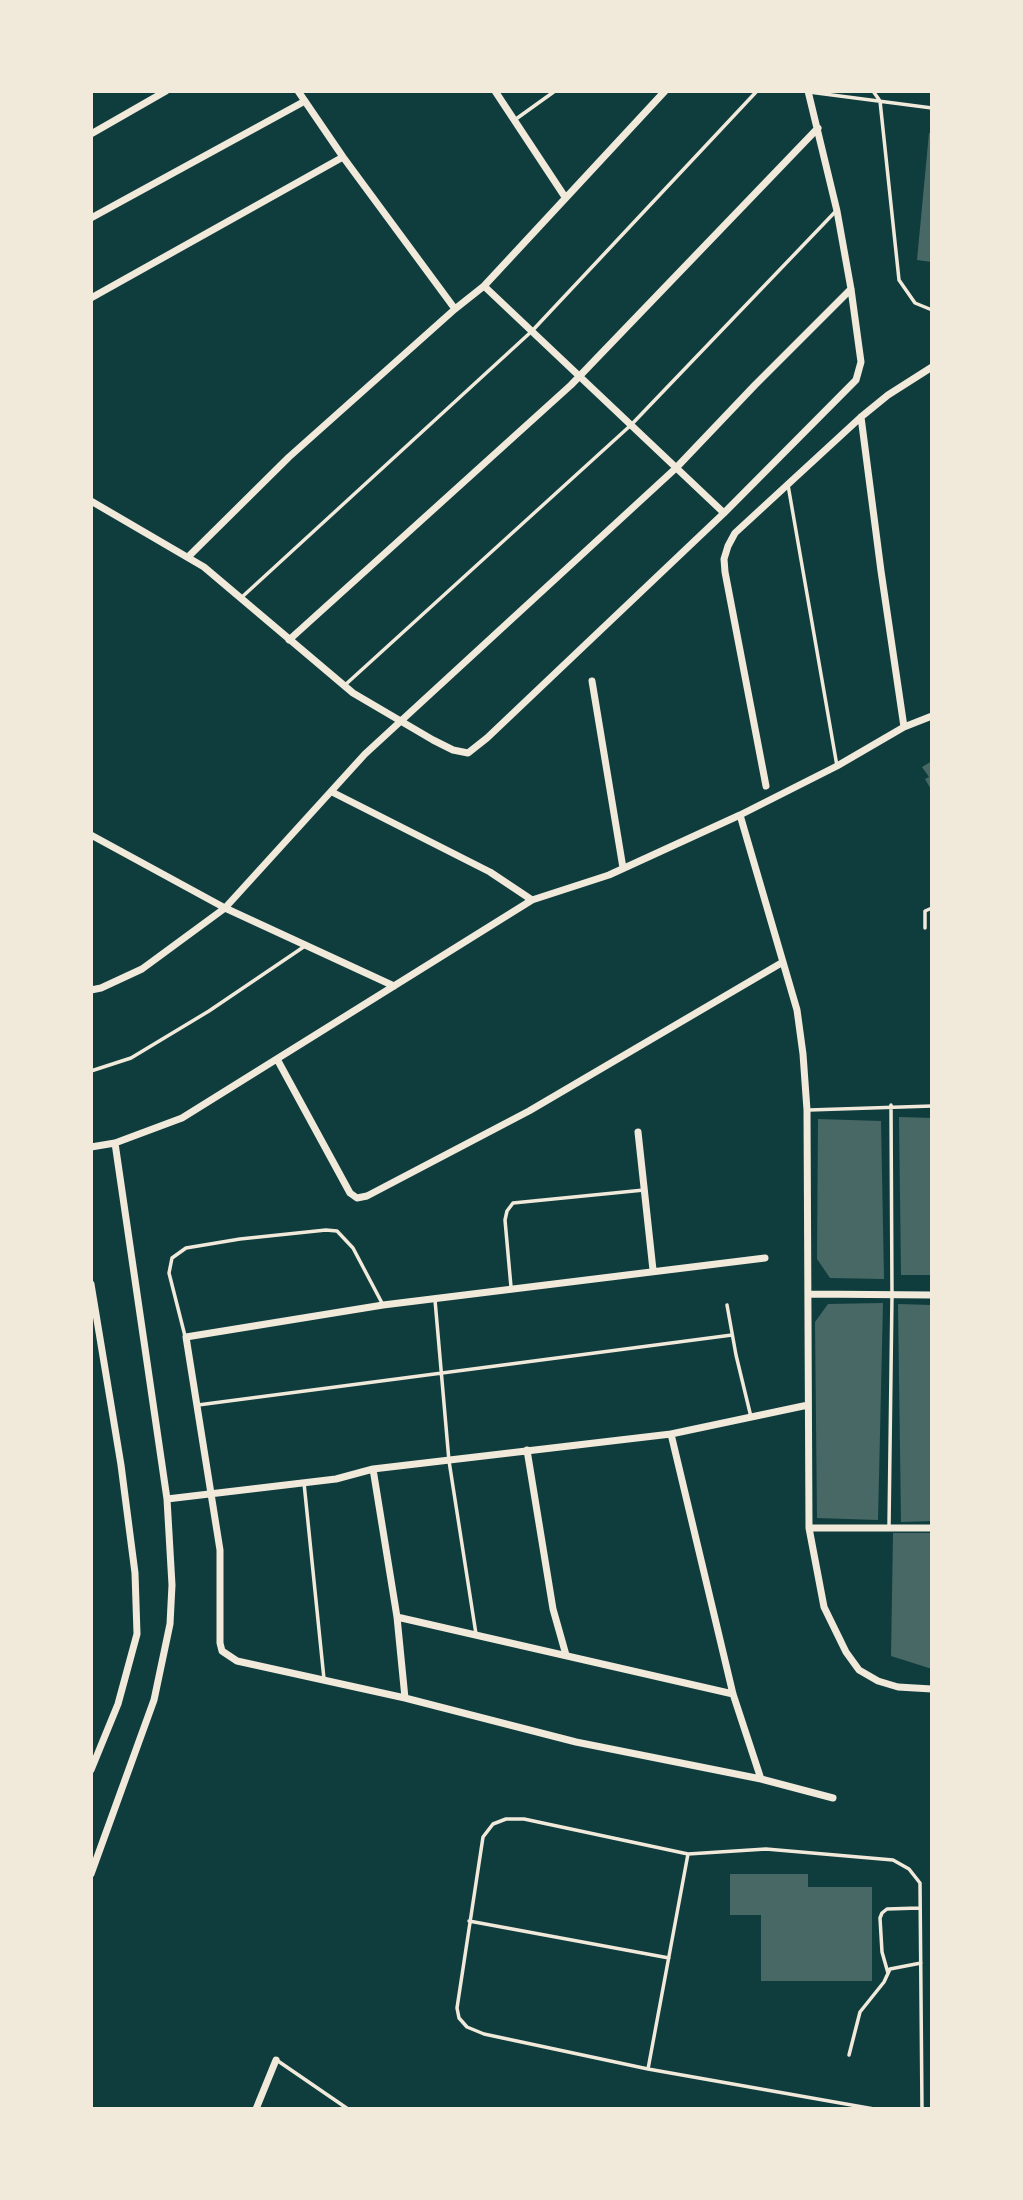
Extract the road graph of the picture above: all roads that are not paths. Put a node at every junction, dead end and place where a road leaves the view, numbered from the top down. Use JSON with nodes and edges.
{"nodes":[{"id":1,"x":166,"y":91,"type":"edge"},
{"id":2,"x":298,"y":91,"type":"edge"},
{"id":3,"x":495,"y":91,"type":"edge"},
{"id":4,"x":555,"y":91,"type":"edge"},
{"id":5,"x":665,"y":91,"type":"edge"},
{"id":6,"x":757,"y":91,"type":"edge"},
{"id":7,"x":873,"y":91,"type":"edge"},
{"id":8,"x":809,"y":92,"type":"edge"},
{"id":9,"x":880,"y":100,"type":"junction"},
{"id":10,"x":304,"y":101,"type":"junction"},
{"id":11,"x":932,"y":108,"type":"edge"},
{"id":12,"x":514,"y":120,"type":"junction"},
{"id":13,"x":818,"y":128,"type":"junction"},
{"id":14,"x":91,"y":134,"type":"edge"},
{"id":15,"x":343,"y":158,"type":"junction"},
{"id":16,"x":565,"y":197,"type":"junction"},
{"id":17,"x":837,"y":211,"type":"junction"},
{"id":18,"x":91,"y":218,"type":"edge"},
{"id":19,"x":484,"y":286,"type":"junction"},
{"id":20,"x":852,"y":289,"type":"junction"},
{"id":21,"x":91,"y":298,"type":"edge"},
{"id":22,"x":455,"y":309,"type":"junction"},
{"id":23,"x":932,"y":310,"type":"edge"},
{"id":24,"x":532,"y":331,"type":"junction"},
{"id":25,"x":932,"y":367,"type":"edge"},
{"id":26,"x":580,"y":376,"type":"junction"},
{"id":27,"x":861,"y":417,"type":"junction"},
{"id":28,"x":631,"y":425,"type":"junction"},
{"id":29,"x":677,"y":468,"type":"junction"},
{"id":30,"x":788,"y":485,"type":"junction"},
{"id":31,"x":91,"y":501,"type":"edge"},
{"id":32,"x":724,"y":513,"type":"junction"},
{"id":33,"x":188,"y":556,"type":"junction"},
{"id":34,"x":240,"y":598,"type":"junction"},
{"id":35,"x":289,"y":640,"type":"junction"},
{"id":36,"x":592,"y":681,"type":"dead end"},
{"id":37,"x":345,"y":686,"type":"junction"},
{"id":38,"x":932,"y":716,"type":"edge"},
{"id":39,"x":400,"y":722,"type":"junction"},
{"id":40,"x":904,"y":727,"type":"junction"},
{"id":41,"x":837,"y":766,"type":"junction"},
{"id":42,"x":766,"y":786,"type":"dead end"},
{"id":43,"x":332,"y":792,"type":"junction"},
{"id":44,"x":740,"y":815,"type":"junction"},
{"id":45,"x":91,"y":835,"type":"edge"},
{"id":46,"x":623,"y":868,"type":"junction"},
{"id":47,"x":532,"y":900,"type":"junction"},
{"id":48,"x":225,"y":908,"type":"junction"},
{"id":49,"x":932,"y":908,"type":"edge"},
{"id":50,"x":925,"y":928,"type":"dead end"},
{"id":51,"x":305,"y":946,"type":"junction"},
{"id":52,"x":783,"y":962,"type":"junction"},
{"id":53,"x":394,"y":986,"type":"junction"},
{"id":54,"x":91,"y":990,"type":"edge"},
{"id":55,"x":277,"y":1059,"type":"junction"},
{"id":56,"x":91,"y":1071,"type":"edge"},
{"id":57,"x":891,"y":1105,"type":"junction"},
{"id":58,"x":932,"y":1106,"type":"edge"},
{"id":59,"x":807,"y":1110,"type":"junction"},
{"id":60,"x":638,"y":1132,"type":"dead end"},
{"id":61,"x":116,"y":1143,"type":"junction"},
{"id":62,"x":91,"y":1147,"type":"edge"},
{"id":63,"x":645,"y":1189,"type":"junction"},
{"id":64,"x":765,"y":1258,"type":"dead end"},
{"id":65,"x":653,"y":1270,"type":"junction"},
{"id":66,"x":91,"y":1284,"type":"edge"},
{"id":67,"x":512,"y":1289,"type":"junction"},
{"id":68,"x":808,"y":1294,"type":"junction"},
{"id":69,"x":892,"y":1295,"type":"junction"},
{"id":70,"x":932,"y":1295,"type":"edge"},
{"id":71,"x":435,"y":1300,"type":"junction"},
{"id":72,"x":383,"y":1305,"type":"junction"},
{"id":73,"x":727,"y":1305,"type":"dead end"},
{"id":74,"x":732,"y":1335,"type":"junction"},
{"id":75,"x":186,"y":1337,"type":"junction"},
{"id":76,"x":102,"y":1357,"type":"junction"},
{"id":77,"x":91,"y":1359,"type":"edge"},
{"id":78,"x":442,"y":1373,"type":"junction"},
{"id":79,"x":198,"y":1405,"type":"junction"},
{"id":80,"x":808,"y":1405,"type":"junction"},
{"id":81,"x":751,"y":1417,"type":"junction"},
{"id":82,"x":671,"y":1434,"type":"junction"},
{"id":83,"x":527,"y":1450,"type":"junction"},
{"id":84,"x":449,"y":1461,"type":"junction"},
{"id":85,"x":373,"y":1469,"type":"junction"},
{"id":86,"x":304,"y":1483,"type":"junction"},
{"id":87,"x":212,"y":1494,"type":"junction"},
{"id":88,"x":167,"y":1499,"type":"junction"},
{"id":89,"x":809,"y":1528,"type":"junction"},
{"id":90,"x":889,"y":1528,"type":"junction"},
{"id":91,"x":932,"y":1528,"type":"edge"},
{"id":92,"x":397,"y":1617,"type":"junction"},
{"id":93,"x":476,"y":1636,"type":"junction"},
{"id":94,"x":566,"y":1655,"type":"junction"},
{"id":95,"x":324,"y":1680,"type":"junction"},
{"id":96,"x":932,"y":1689,"type":"edge"},
{"id":97,"x":733,"y":1694,"type":"junction"},
{"id":98,"x":405,"y":1699,"type":"junction"},
{"id":99,"x":91,"y":1770,"type":"edge"},
{"id":100,"x":761,"y":1779,"type":"junction"},
{"id":101,"x":833,"y":1798,"type":"dead end"},
{"id":102,"x":688,"y":1854,"type":"junction"},
{"id":103,"x":91,"y":1874,"type":"edge"},
{"id":104,"x":919,"y":1908,"type":"junction"},
{"id":105,"x":469,"y":1921,"type":"junction"},
{"id":106,"x":669,"y":1958,"type":"junction"},
{"id":107,"x":921,"y":1963,"type":"junction"},
{"id":108,"x":888,"y":1973,"type":"junction"},
{"id":109,"x":849,"y":2054,"type":"dead end"},
{"id":110,"x":276,"y":2060,"type":"joint"},
{"id":111,"x":648,"y":2068,"type":"junction"},
{"id":112,"x":256,"y":2109,"type":"edge"},
{"id":113,"x":348,"y":2109,"type":"edge"},
{"id":114,"x":874,"y":2109,"type":"edge"},
{"id":115,"x":922,"y":2109,"type":"edge"}],
"edges":[{"from":1,"to":14,"type":"street"},
{"from":2,"to":10,"type":"street"},
{"from":3,"to":12,"type":"street"},
{"from":4,"to":12,"type":"lane"},
{"from":5,"to":16,"type":"street"},
{"from":6,"to":24,"type":"lane"},
{"from":7,"to":9,"type":"lane"},
{"from":8,"to":9,"type":"lane"},
{"from":8,"to":13,"type":"street"},
{"from":9,"to":11,"type":"lane"},
{"from":9,"to":23,"type":"lane"},
{"from":10,"to":15,"type":"street"},
{"from":10,"to":18,"type":"street"},
{"from":12,"to":16,"type":"street"},
{"from":13,"to":17,"type":"street"},
{"from":13,"to":26,"type":"street"},
{"from":15,"to":21,"type":"street"},
{"from":15,"to":22,"type":"street"},
{"from":16,"to":19,"type":"street"},
{"from":17,"to":20,"type":"street"},
{"from":17,"to":28,"type":"lane"},
{"from":19,"to":22,"type":"street"},
{"from":19,"to":24,"type":"street"},
{"from":20,"to":29,"type":"street"},
{"from":20,"to":32,"type":"street"},
{"from":22,"to":33,"type":"street"},
{"from":24,"to":26,"type":"street"},
{"from":24,"to":34,"type":"lane"},
{"from":25,"to":27,"type":"street"},
{"from":26,"to":28,"type":"street"},
{"from":26,"to":35,"type":"street"},
{"from":27,"to":30,"type":"street"},
{"from":27,"to":40,"type":"street"},
{"from":28,"to":29,"type":"street"},
{"from":28,"to":37,"type":"lane"},
{"from":29,"to":32,"type":"street"},
{"from":29,"to":39,"type":"street"},
{"from":30,"to":41,"type":"lane"},
{"from":30,"to":42,"type":"street"},
{"from":31,"to":33,"type":"street"},
{"from":32,"to":39,"type":"street"},
{"from":33,"to":34,"type":"street"},
{"from":34,"to":35,"type":"street"},
{"from":35,"to":37,"type":"street"},
{"from":36,"to":46,"type":"street"},
{"from":37,"to":39,"type":"street"},
{"from":38,"to":40,"type":"street"},
{"from":39,"to":43,"type":"street"},
{"from":40,"to":41,"type":"street"},
{"from":41,"to":44,"type":"street"},
{"from":43,"to":47,"type":"street"},
{"from":43,"to":48,"type":"street"},
{"from":44,"to":46,"type":"street"},
{"from":44,"to":52,"type":"street"},
{"from":45,"to":48,"type":"street"},
{"from":46,"to":47,"type":"street"},
{"from":47,"to":53,"type":"street"},
{"from":48,"to":51,"type":"street"},
{"from":48,"to":54,"type":"street"},
{"from":49,"to":50,"type":"lane"},
{"from":51,"to":53,"type":"street"},
{"from":51,"to":56,"type":"lane"},
{"from":52,"to":55,"type":"street"},
{"from":52,"to":59,"type":"street"},
{"from":53,"to":55,"type":"street"},
{"from":55,"to":61,"type":"street"},
{"from":57,"to":58,"type":"lane"},
{"from":57,"to":59,"type":"lane"},
{"from":57,"to":69,"type":"lane"},
{"from":59,"to":68,"type":"street"},
{"from":60,"to":63,"type":"street"},
{"from":61,"to":62,"type":"street"},
{"from":61,"to":88,"type":"street"},
{"from":63,"to":65,"type":"street"},
{"from":63,"to":67,"type":"lane"},
{"from":64,"to":65,"type":"street"},
{"from":65,"to":67,"type":"street"},
{"from":66,"to":76,"type":"street"},
{"from":67,"to":71,"type":"street"},
{"from":68,"to":69,"type":"street"},
{"from":68,"to":80,"type":"street"},
{"from":69,"to":70,"type":"street"},
{"from":69,"to":90,"type":"lane"},
{"from":71,"to":72,"type":"street"},
{"from":71,"to":78,"type":"lane"},
{"from":72,"to":75,"type":"street"},
{"from":72,"to":75,"type":"lane"},
{"from":73,"to":74,"type":"lane"},
{"from":74,"to":78,"type":"lane"},
{"from":74,"to":81,"type":"lane"},
{"from":75,"to":79,"type":"street"},
{"from":76,"to":77,"type":"street"},
{"from":76,"to":99,"type":"street"},
{"from":78,"to":79,"type":"lane"},
{"from":78,"to":84,"type":"lane"},
{"from":79,"to":87,"type":"street"},
{"from":80,"to":81,"type":"street"},
{"from":80,"to":89,"type":"street"},
{"from":81,"to":82,"type":"street"},
{"from":82,"to":83,"type":"street"},
{"from":82,"to":97,"type":"street"},
{"from":83,"to":84,"type":"street"},
{"from":83,"to":94,"type":"street"},
{"from":84,"to":85,"type":"street"},
{"from":84,"to":93,"type":"lane"},
{"from":85,"to":86,"type":"street"},
{"from":85,"to":92,"type":"street"},
{"from":86,"to":87,"type":"street"},
{"from":86,"to":95,"type":"lane"},
{"from":87,"to":88,"type":"street"},
{"from":87,"to":95,"type":"street"},
{"from":88,"to":103,"type":"street"},
{"from":89,"to":90,"type":"street"},
{"from":89,"to":96,"type":"street"},
{"from":90,"to":91,"type":"street"},
{"from":92,"to":93,"type":"street"},
{"from":92,"to":98,"type":"street"},
{"from":93,"to":94,"type":"street"},
{"from":94,"to":97,"type":"street"},
{"from":95,"to":98,"type":"street"},
{"from":97,"to":100,"type":"street"},
{"from":98,"to":100,"type":"street"},
{"from":100,"to":101,"type":"street"},
{"from":102,"to":104,"type":"lane"},
{"from":102,"to":105,"type":"lane"},
{"from":102,"to":106,"type":"lane"},
{"from":104,"to":107,"type":"lane"},
{"from":104,"to":108,"type":"lane"},
{"from":105,"to":106,"type":"lane"},
{"from":105,"to":111,"type":"lane"},
{"from":106,"to":111,"type":"lane"},
{"from":107,"to":108,"type":"lane"},
{"from":107,"to":115,"type":"lane"},
{"from":108,"to":109,"type":"lane"},
{"from":110,"to":112,"type":"street"},
{"from":110,"to":113,"type":"lane"},
{"from":111,"to":114,"type":"lane"}]}
